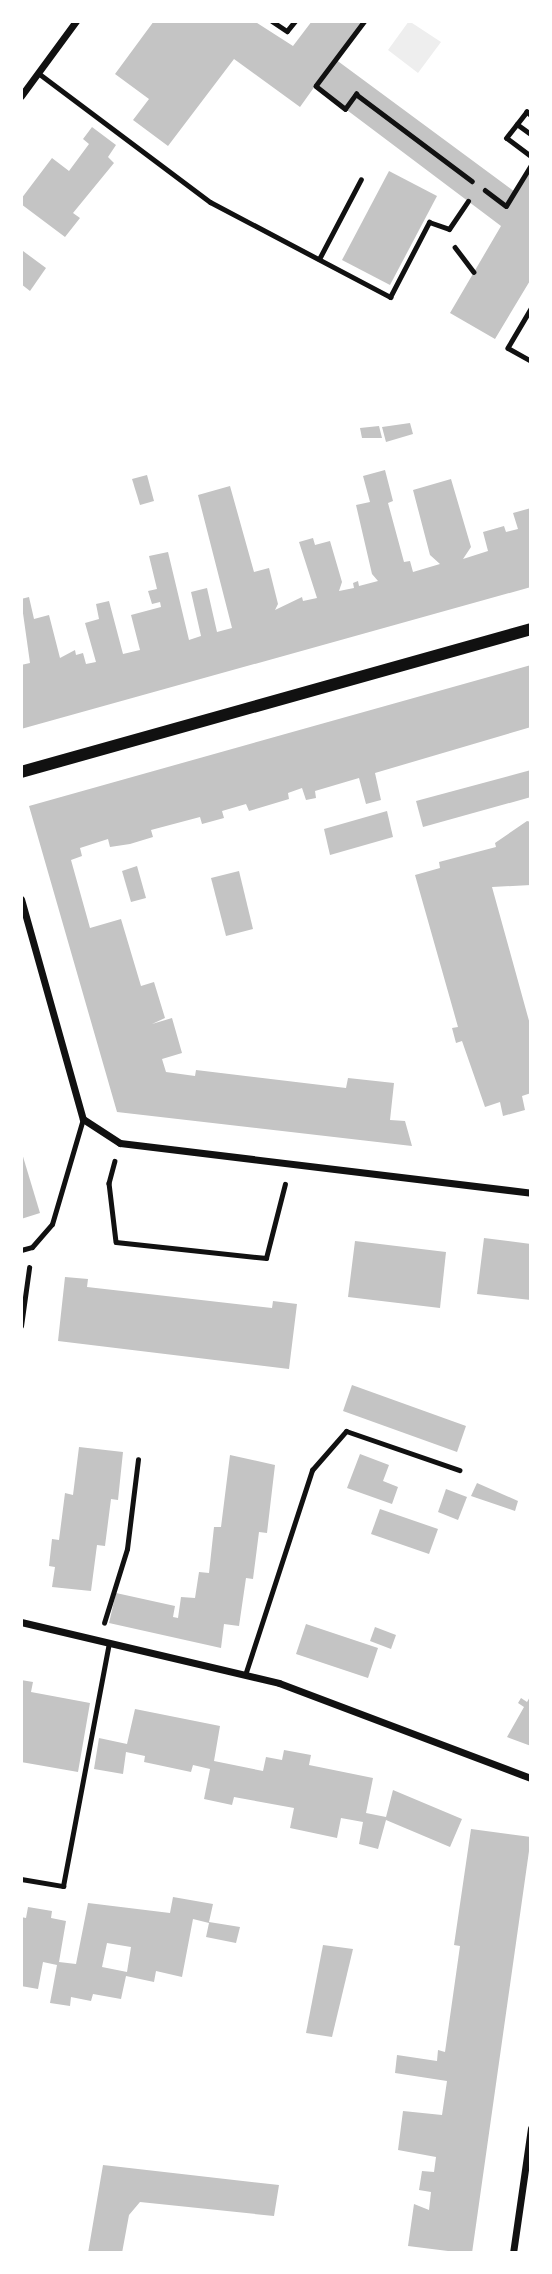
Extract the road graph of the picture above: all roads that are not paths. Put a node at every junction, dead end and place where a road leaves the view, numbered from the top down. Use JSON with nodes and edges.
{"nodes":[{"id":1,"x":76,"y":21,"type":"edge"},
{"id":2,"x":38,"y":73,"type":"junction"},
{"id":3,"x":21,"y":96,"type":"edge"},
{"id":4,"x":361,"y":179,"type":"dead end"},
{"id":5,"x":468,"y":201,"type":"dead end"},
{"id":6,"x":319,"y":259,"type":"junction"},
{"id":7,"x":531,"y":629,"type":"edge"},
{"id":8,"x":21,"y":772,"type":"edge"},
{"id":9,"x":21,"y":899,"type":"edge"},
{"id":10,"x":83,"y":1119,"type":"junction"},
{"id":11,"x":531,"y":1192,"type":"edge"},
{"id":12,"x":21,"y":1250,"type":"edge"},
{"id":13,"x":459,"y":1470,"type":"dead end"},
{"id":14,"x":21,"y":1622,"type":"edge"},
{"id":15,"x":109,"y":1643,"type":"junction"},
{"id":16,"x":245,"y":1675,"type":"junction"},
{"id":17,"x":531,"y":1778,"type":"edge"},
{"id":18,"x":21,"y":1879,"type":"edge"},
{"id":19,"x":531,"y":2128,"type":"edge"},
{"id":20,"x":513,"y":2253,"type":"edge"}],
"edges":[{"from":1,"to":2,"type":"street"},
{"from":2,"to":3,"type":"street"},
{"from":2,"to":6,"type":"lane"},
{"from":4,"to":6,"type":"lane"},
{"from":5,"to":6,"type":"lane"},
{"from":7,"to":8,"type":"street"},
{"from":9,"to":10,"type":"street"},
{"from":10,"to":11,"type":"street"},
{"from":10,"to":12,"type":"lane"},
{"from":13,"to":16,"type":"lane"},
{"from":14,"to":15,"type":"street"},
{"from":15,"to":16,"type":"street"},
{"from":15,"to":18,"type":"lane"},
{"from":16,"to":17,"type":"street"},
{"from":19,"to":20,"type":"street"}]}
